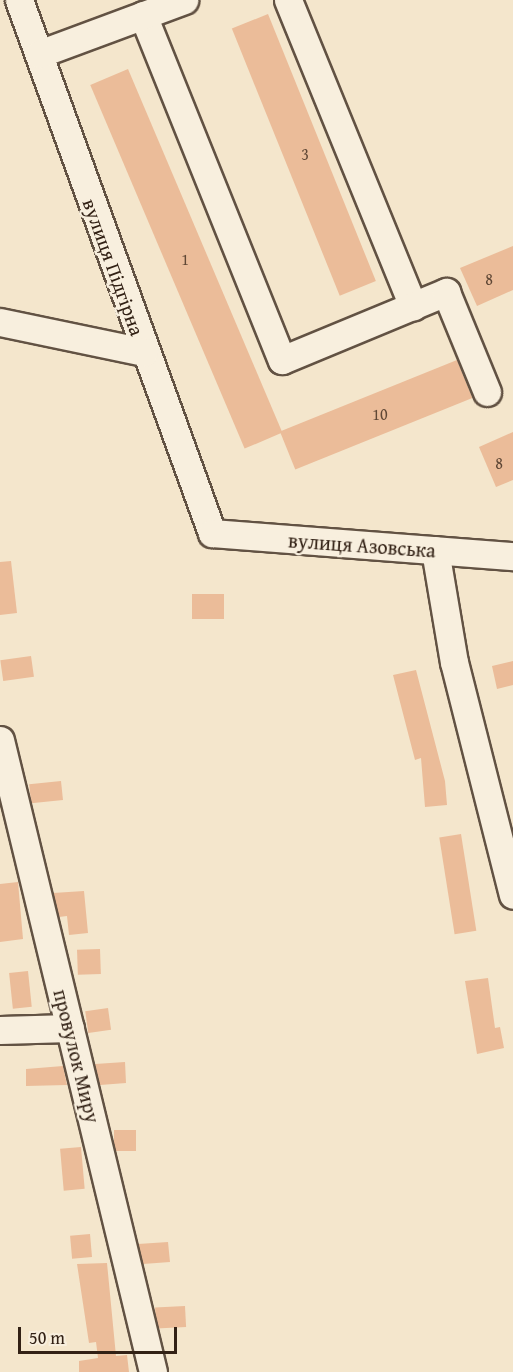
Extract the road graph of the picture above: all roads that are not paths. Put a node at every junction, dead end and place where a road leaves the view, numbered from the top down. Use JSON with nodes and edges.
{"nodes":[{"id":1,"x":19,"y":0,"type":"edge"},
{"id":2,"x":184,"y":0,"type":"edge"},
{"id":3,"x":288,"y":0,"type":"edge"},
{"id":4,"x":143,"y":15,"type":"junction"},
{"id":5,"x":39,"y":54,"type":"junction"},
{"id":6,"x":413,"y":306,"type":"junction"},
{"id":7,"x":0,"y":321,"type":"edge"},
{"id":8,"x":144,"y":352,"type":"junction"},
{"id":9,"x":487,"y":392,"type":"dead end"},
{"id":10,"x":212,"y":533,"type":"joint"},
{"id":11,"x":435,"y":550,"type":"junction"},
{"id":12,"x":513,"y":556,"type":"edge"},
{"id":13,"x":0,"y":740,"type":"edge"},
{"id":14,"x":513,"y":895,"type":"edge"},
{"id":15,"x":70,"y":1028,"type":"junction"},
{"id":16,"x":0,"y":1030,"type":"edge"},
{"id":17,"x":153,"y":1372,"type":"edge"}],
"edges":[{"from":1,"to":5,"type":"street","name":"вулиця Підгірна"},
{"from":2,"to":4,"type":"street"},
{"from":3,"to":6,"type":"street"},
{"from":4,"to":5,"type":"street"},
{"from":4,"to":6,"type":"street"},
{"from":5,"to":8,"type":"street","name":"вулиця Підгірна"},
{"from":6,"to":9,"type":"street"},
{"from":7,"to":8,"type":"street"},
{"from":8,"to":10,"type":"street","name":"вулиця Підгірна"},
{"from":10,"to":11,"type":"street","name":"вулиця Азовська"},
{"from":11,"to":12,"type":"street","name":"вулиця Азовська"},
{"from":11,"to":14,"type":"street"},
{"from":13,"to":15,"type":"street","name":"провулок Миру"},
{"from":15,"to":16,"type":"street"},
{"from":15,"to":17,"type":"street","name":"провулок Миру"}]}
